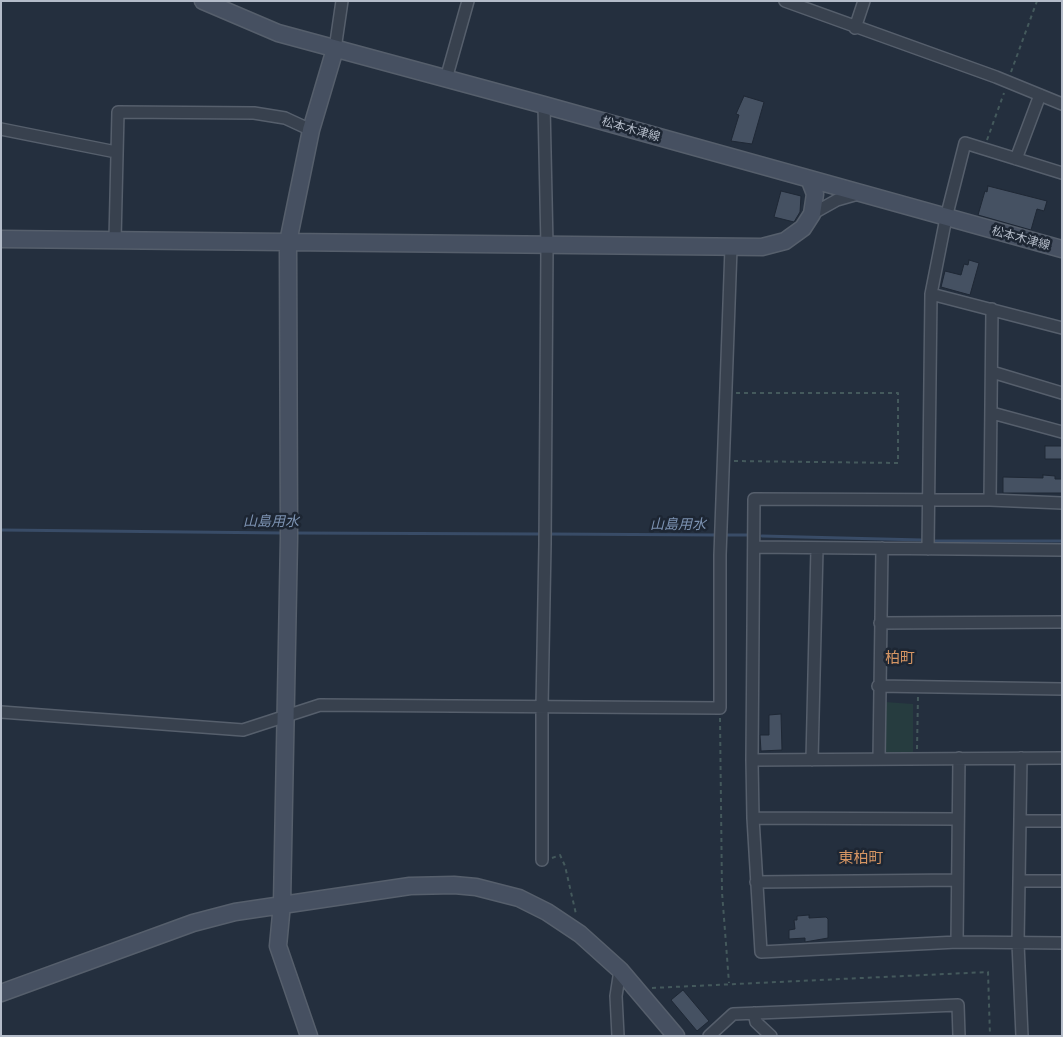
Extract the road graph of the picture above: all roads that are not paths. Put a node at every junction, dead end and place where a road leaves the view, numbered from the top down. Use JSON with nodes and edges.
{"nodes":[{"id":1,"x":203,"y":1,"type":"edge"},
{"id":2,"x":342,"y":1,"type":"edge"},
{"id":3,"x":468,"y":1,"type":"edge"},
{"id":4,"x":786,"y":1,"type":"edge"},
{"id":5,"x":864,"y":1,"type":"edge"},
{"id":6,"x":855,"y":28,"type":"junction"},
{"id":7,"x":335,"y":49,"type":"junction"},
{"id":8,"x":446,"y":79,"type":"junction"},
{"id":9,"x":1040,"y":95,"type":"junction"},
{"id":10,"x":544,"y":104,"type":"junction"},
{"id":11,"x":1062,"y":104,"type":"edge"},
{"id":12,"x":1,"y":129,"type":"edge"},
{"id":13,"x":311,"y":130,"type":"junction"},
{"id":14,"x":116,"y":152,"type":"junction"},
{"id":15,"x":1016,"y":159,"type":"junction"},
{"id":16,"x":1062,"y":173,"type":"edge"},
{"id":17,"x":810,"y":181,"type":"junction"},
{"id":18,"x":859,"y":194,"type":"junction"},
{"id":19,"x":812,"y":214,"type":"junction"},
{"id":20,"x":946,"y":218,"type":"junction"},
{"id":21,"x":1,"y":239,"type":"edge"},
{"id":22,"x":115,"y":240,"type":"junction"},
{"id":23,"x":288,"y":242,"type":"junction"},
{"id":24,"x":547,"y":246,"type":"junction"},
{"id":25,"x":731,"y":248,"type":"junction"},
{"id":26,"x":1062,"y":250,"type":"edge"},
{"id":27,"x":931,"y":294,"type":"junction"},
{"id":28,"x":992,"y":309,"type":"junction"},
{"id":29,"x":1062,"y":328,"type":"edge"},
{"id":30,"x":992,"y":372,"type":"junction"},
{"id":31,"x":1062,"y":393,"type":"edge"},
{"id":32,"x":992,"y":413,"type":"junction"},
{"id":33,"x":1062,"y":432,"type":"edge"},
{"id":34,"x":928,"y":500,"type":"junction"},
{"id":35,"x":990,"y":500,"type":"junction"},
{"id":36,"x":1062,"y":503,"type":"edge"},
{"id":37,"x":754,"y":548,"type":"junction"},
{"id":38,"x":817,"y":548,"type":"junction"},
{"id":39,"x":882,"y":548,"type":"junction"},
{"id":40,"x":928,"y":549,"type":"junction"},
{"id":41,"x":1062,"y":550,"type":"edge"},
{"id":42,"x":1062,"y":622,"type":"edge"},
{"id":43,"x":880,"y":623,"type":"junction"},
{"id":44,"x":878,"y":686,"type":"junction"},
{"id":45,"x":1062,"y":689,"type":"edge"},
{"id":46,"x":542,"y":707,"type":"junction"},
{"id":47,"x":1,"y":712,"type":"edge"},
{"id":48,"x":286,"y":716,"type":"junction"},
{"id":49,"x":959,"y":758,"type":"junction"},
{"id":50,"x":1021,"y":758,"type":"junction"},
{"id":51,"x":1062,"y":758,"type":"edge"},
{"id":52,"x":879,"y":759,"type":"junction"},
{"id":53,"x":752,"y":760,"type":"junction"},
{"id":54,"x":812,"y":760,"type":"junction"},
{"id":55,"x":753,"y":818,"type":"junction"},
{"id":56,"x":957,"y":819,"type":"junction"},
{"id":57,"x":1020,"y":821,"type":"junction"},
{"id":58,"x":1062,"y":821,"type":"edge"},
{"id":59,"x":542,"y":860,"type":"road end"},
{"id":60,"x":956,"y":880,"type":"junction"},
{"id":61,"x":1019,"y":881,"type":"junction"},
{"id":62,"x":1062,"y":881,"type":"edge"},
{"id":63,"x":756,"y":882,"type":"junction"},
{"id":64,"x":282,"y":904,"type":"junction"},
{"id":65,"x":957,"y":942,"type":"junction"},
{"id":66,"x":1018,"y":943,"type":"junction"},
{"id":67,"x":1062,"y":943,"type":"edge"},
{"id":68,"x":620,"y":970,"type":"junction"},
{"id":69,"x":1,"y":993,"type":"edge"},
{"id":70,"x":754,"y":1013,"type":"junction"},
{"id":71,"x":309,"y":1036,"type":"edge"},
{"id":72,"x":618,"y":1036,"type":"edge"},
{"id":73,"x":676,"y":1036,"type":"edge"},
{"id":74,"x":709,"y":1036,"type":"edge"},
{"id":75,"x":771,"y":1036,"type":"edge"},
{"id":76,"x":959,"y":1036,"type":"edge"},
{"id":77,"x":1022,"y":1036,"type":"edge"}],
"edges":[{"from":1,"to":7,"type":"street","name":"松本木津線"},
{"from":2,"to":7,"type":"street"},
{"from":3,"to":8,"type":"street"},
{"from":4,"to":6,"type":"street"},
{"from":5,"to":6,"type":"street"},
{"from":6,"to":9,"type":"street"},
{"from":7,"to":8,"type":"street","name":"松本木津線"},
{"from":7,"to":13,"type":"street"},
{"from":8,"to":10,"type":"street","name":"松本木津線"},
{"from":9,"to":11,"type":"street"},
{"from":9,"to":15,"type":"street"},
{"from":10,"to":17,"type":"street","name":"松本木津線"},
{"from":10,"to":24,"type":"street"},
{"from":12,"to":14,"type":"street"},
{"from":13,"to":14,"type":"street"},
{"from":13,"to":23,"type":"street"},
{"from":14,"to":22,"type":"street"},
{"from":15,"to":16,"type":"street"},
{"from":15,"to":20,"type":"street"},
{"from":17,"to":18,"type":"street","name":"松本木津線"},
{"from":17,"to":19,"type":"street"},
{"from":18,"to":19,"type":"street"},
{"from":18,"to":20,"type":"street","name":"松本木津線"},
{"from":19,"to":25,"type":"street"},
{"from":20,"to":26,"type":"street","name":"松本木津線"},
{"from":20,"to":27,"type":"street"},
{"from":21,"to":22,"type":"street"},
{"from":22,"to":23,"type":"street"},
{"from":23,"to":24,"type":"street"},
{"from":23,"to":48,"type":"street"},
{"from":24,"to":25,"type":"street"},
{"from":24,"to":46,"type":"street"},
{"from":25,"to":46,"type":"street"},
{"from":27,"to":28,"type":"street"},
{"from":27,"to":34,"type":"street"},
{"from":28,"to":29,"type":"street"},
{"from":28,"to":30,"type":"street"},
{"from":30,"to":31,"type":"street"},
{"from":30,"to":32,"type":"street"},
{"from":32,"to":33,"type":"street"},
{"from":32,"to":35,"type":"street"},
{"from":34,"to":35,"type":"street"},
{"from":34,"to":37,"type":"street"},
{"from":34,"to":40,"type":"street"},
{"from":35,"to":36,"type":"street"},
{"from":37,"to":38,"type":"street"},
{"from":37,"to":53,"type":"street"},
{"from":38,"to":39,"type":"street"},
{"from":38,"to":54,"type":"street"},
{"from":39,"to":40,"type":"street"},
{"from":39,"to":43,"type":"street"},
{"from":40,"to":41,"type":"street"},
{"from":42,"to":43,"type":"street"},
{"from":43,"to":44,"type":"street"},
{"from":44,"to":45,"type":"street"},
{"from":44,"to":52,"type":"street"},
{"from":46,"to":48,"type":"street"},
{"from":46,"to":59,"type":"street"},
{"from":47,"to":48,"type":"street"},
{"from":48,"to":64,"type":"street"},
{"from":49,"to":50,"type":"street"},
{"from":49,"to":52,"type":"street"},
{"from":49,"to":56,"type":"street"},
{"from":50,"to":51,"type":"street"},
{"from":50,"to":57,"type":"street"},
{"from":52,"to":54,"type":"street"},
{"from":53,"to":54,"type":"street"},
{"from":53,"to":55,"type":"street"},
{"from":55,"to":56,"type":"street"},
{"from":55,"to":63,"type":"street"},
{"from":56,"to":60,"type":"street"},
{"from":57,"to":58,"type":"street"},
{"from":57,"to":61,"type":"street"},
{"from":60,"to":63,"type":"street"},
{"from":60,"to":65,"type":"street"},
{"from":61,"to":62,"type":"street"},
{"from":61,"to":66,"type":"street"},
{"from":63,"to":65,"type":"street"},
{"from":64,"to":68,"type":"street"},
{"from":64,"to":69,"type":"street"},
{"from":64,"to":71,"type":"street"},
{"from":65,"to":66,"type":"street"},
{"from":66,"to":67,"type":"street"},
{"from":66,"to":77,"type":"street"},
{"from":68,"to":72,"type":"street"},
{"from":68,"to":73,"type":"street"},
{"from":70,"to":74,"type":"street"},
{"from":70,"to":75,"type":"street"},
{"from":70,"to":76,"type":"street"}]}
